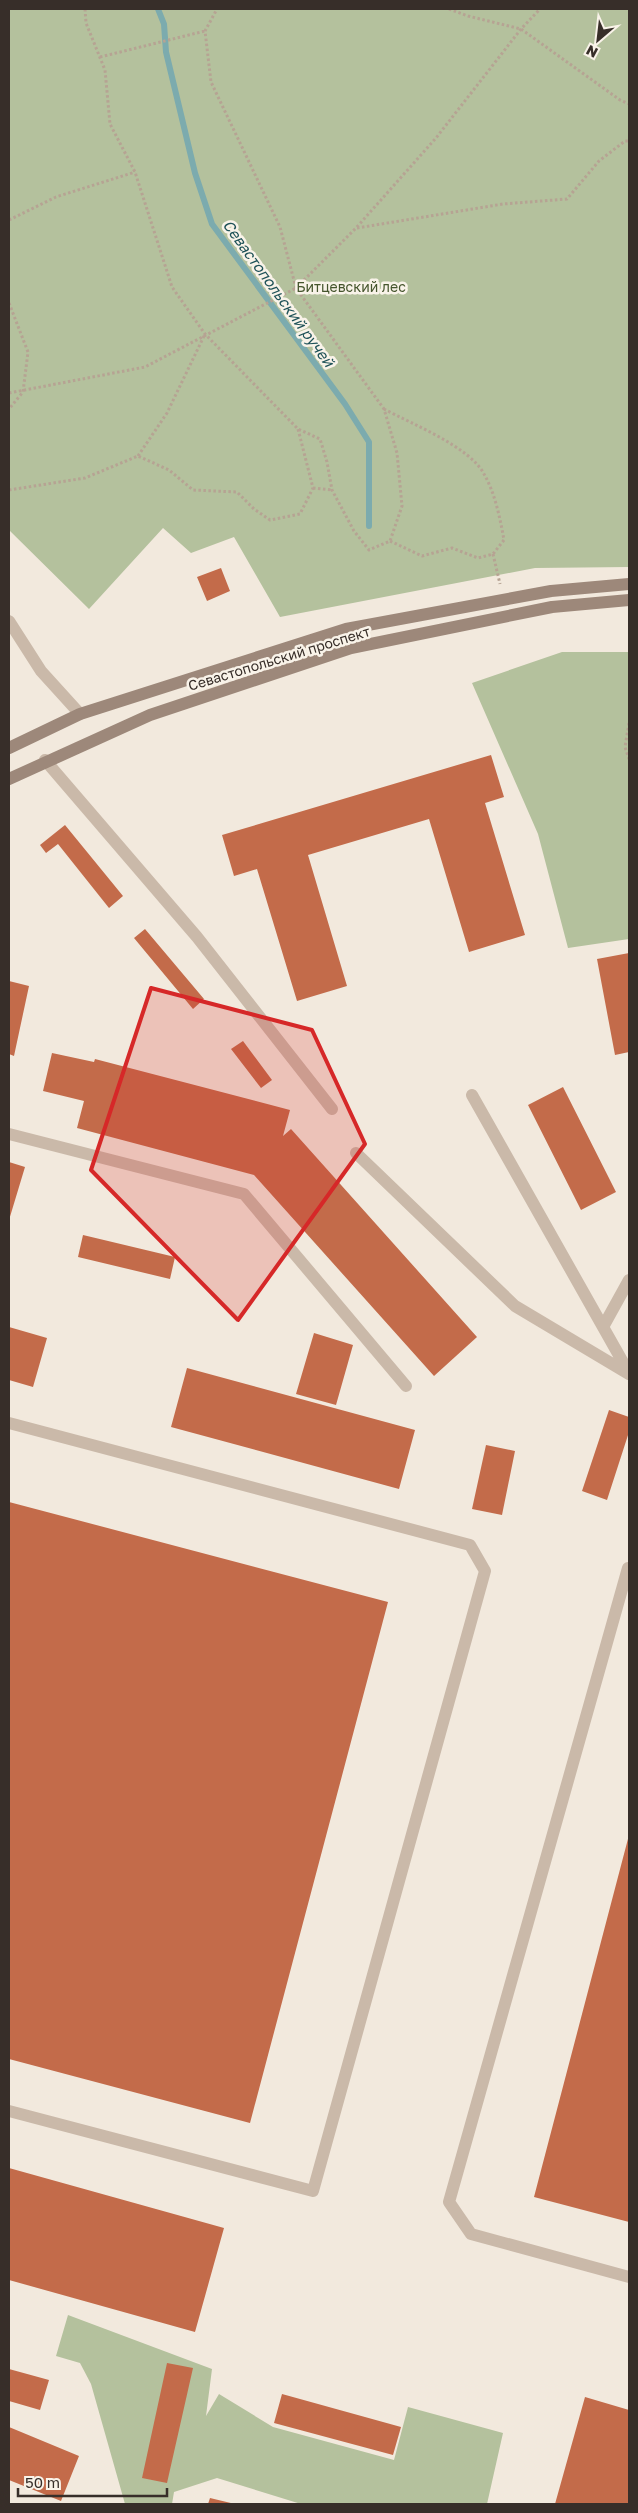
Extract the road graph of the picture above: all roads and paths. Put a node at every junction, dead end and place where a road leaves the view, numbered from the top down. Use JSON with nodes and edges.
{"nodes":[{"id":1,"x":85,"y":9,"type":"edge"},
{"id":2,"x":216,"y":9,"type":"edge"},
{"id":3,"x":449,"y":9,"type":"edge"},
{"id":4,"x":540,"y":9,"type":"edge"},
{"id":5,"x":521,"y":29,"type":"junction"},
{"id":6,"x":205,"y":31,"type":"junction"},
{"id":7,"x":100,"y":57,"type":"junction"},
{"id":8,"x":629,"y":104,"type":"edge"},
{"id":9,"x":629,"y":141,"type":"edge"},
{"id":10,"x":135,"y":172,"type":"junction"},
{"id":11,"x":9,"y":220,"type":"edge"},
{"id":12,"x":356,"y":228,"type":"junction"},
{"id":13,"x":296,"y":288,"type":"junction"},
{"id":14,"x":9,"y":303,"type":"edge"},
{"id":15,"x":205,"y":334,"type":"junction"},
{"id":16,"x":23,"y":392,"type":"junction"},
{"id":17,"x":9,"y":393,"type":"edge"},
{"id":18,"x":9,"y":409,"type":"edge"},
{"id":19,"x":384,"y":409,"type":"junction"},
{"id":20,"x":298,"y":429,"type":"junction"},
{"id":21,"x":138,"y":456,"type":"junction"},
{"id":22,"x":313,"y":488,"type":"junction"},
{"id":23,"x":9,"y":490,"type":"edge"},
{"id":24,"x":332,"y":490,"type":"junction"},
{"id":25,"x":390,"y":542,"type":"junction"},
{"id":26,"x":493,"y":554,"type":"junction"},
{"id":27,"x":500,"y":584,"type":"dead end"},
{"id":28,"x":629,"y":584,"type":"edge"},
{"id":29,"x":629,"y":600,"type":"edge"},
{"id":30,"x":9,"y":621,"type":"edge"},
{"id":31,"x":80,"y":714,"type":"junction"},
{"id":32,"x":629,"y":723,"type":"edge"},
{"id":33,"x":9,"y":748,"type":"edge"},
{"id":34,"x":629,"y":759,"type":"edge"},
{"id":35,"x":45,"y":760,"type":"junction"},
{"id":36,"x":9,"y":779,"type":"edge"},
{"id":37,"x":472,"y":1095,"type":"dead end"},
{"id":38,"x":332,"y":1109,"type":"dead end"},
{"id":39,"x":9,"y":1134,"type":"edge"},
{"id":40,"x":356,"y":1153,"type":"dead end"},
{"id":41,"x":629,"y":1280,"type":"edge"},
{"id":42,"x":603,"y":1327,"type":"junction"},
{"id":43,"x":629,"y":1374,"type":"edge"},
{"id":44,"x":406,"y":1386,"type":"dead end"},
{"id":45,"x":9,"y":1423,"type":"edge"},
{"id":46,"x":629,"y":1566,"type":"edge"},
{"id":47,"x":9,"y":2111,"type":"edge"},
{"id":48,"x":629,"y":2277,"type":"edge"}],
"edges":[{"from":1,"to":7,"type":"path"},
{"from":2,"to":6,"type":"path"},
{"from":3,"to":5,"type":"path"},
{"from":4,"to":5,"type":"path"},
{"from":5,"to":8,"type":"path"},
{"from":5,"to":12,"type":"path"},
{"from":6,"to":7,"type":"path"},
{"from":6,"to":13,"type":"path"},
{"from":7,"to":10,"type":"path"},
{"from":9,"to":12,"type":"path"},
{"from":10,"to":11,"type":"path"},
{"from":10,"to":15,"type":"path"},
{"from":12,"to":13,"type":"path"},
{"from":13,"to":15,"type":"path"},
{"from":13,"to":19,"type":"path"},
{"from":14,"to":16,"type":"path"},
{"from":15,"to":16,"type":"path"},
{"from":15,"to":20,"type":"path"},
{"from":15,"to":21,"type":"path"},
{"from":16,"to":17,"type":"path"},
{"from":16,"to":18,"type":"path"},
{"from":19,"to":25,"type":"path"},
{"from":19,"to":26,"type":"path"},
{"from":20,"to":22,"type":"path"},
{"from":20,"to":24,"type":"path"},
{"from":21,"to":22,"type":"path"},
{"from":21,"to":23,"type":"path"},
{"from":22,"to":24,"type":"path"},
{"from":24,"to":25,"type":"path"},
{"from":25,"to":26,"type":"path"},
{"from":26,"to":27,"type":"path"},
{"from":28,"to":31,"type":"main road","name":"Севастопольский проспект"},
{"from":29,"to":35,"type":"main road","name":"Севастопольский проспект"},
{"from":30,"to":31,"type":"lane"},
{"from":31,"to":33,"type":"main road","name":"Севастопольский проспект"},
{"from":32,"to":34,"type":"path"},
{"from":35,"to":36,"type":"main road","name":"Севастопольский проспект"},
{"from":35,"to":38,"type":"lane"},
{"from":37,"to":42,"type":"lane"},
{"from":39,"to":44,"type":"lane"},
{"from":40,"to":43,"type":"lane"},
{"from":41,"to":42,"type":"lane"},
{"from":42,"to":43,"type":"lane"},
{"from":45,"to":47,"type":"lane"},
{"from":46,"to":48,"type":"lane"}]}
